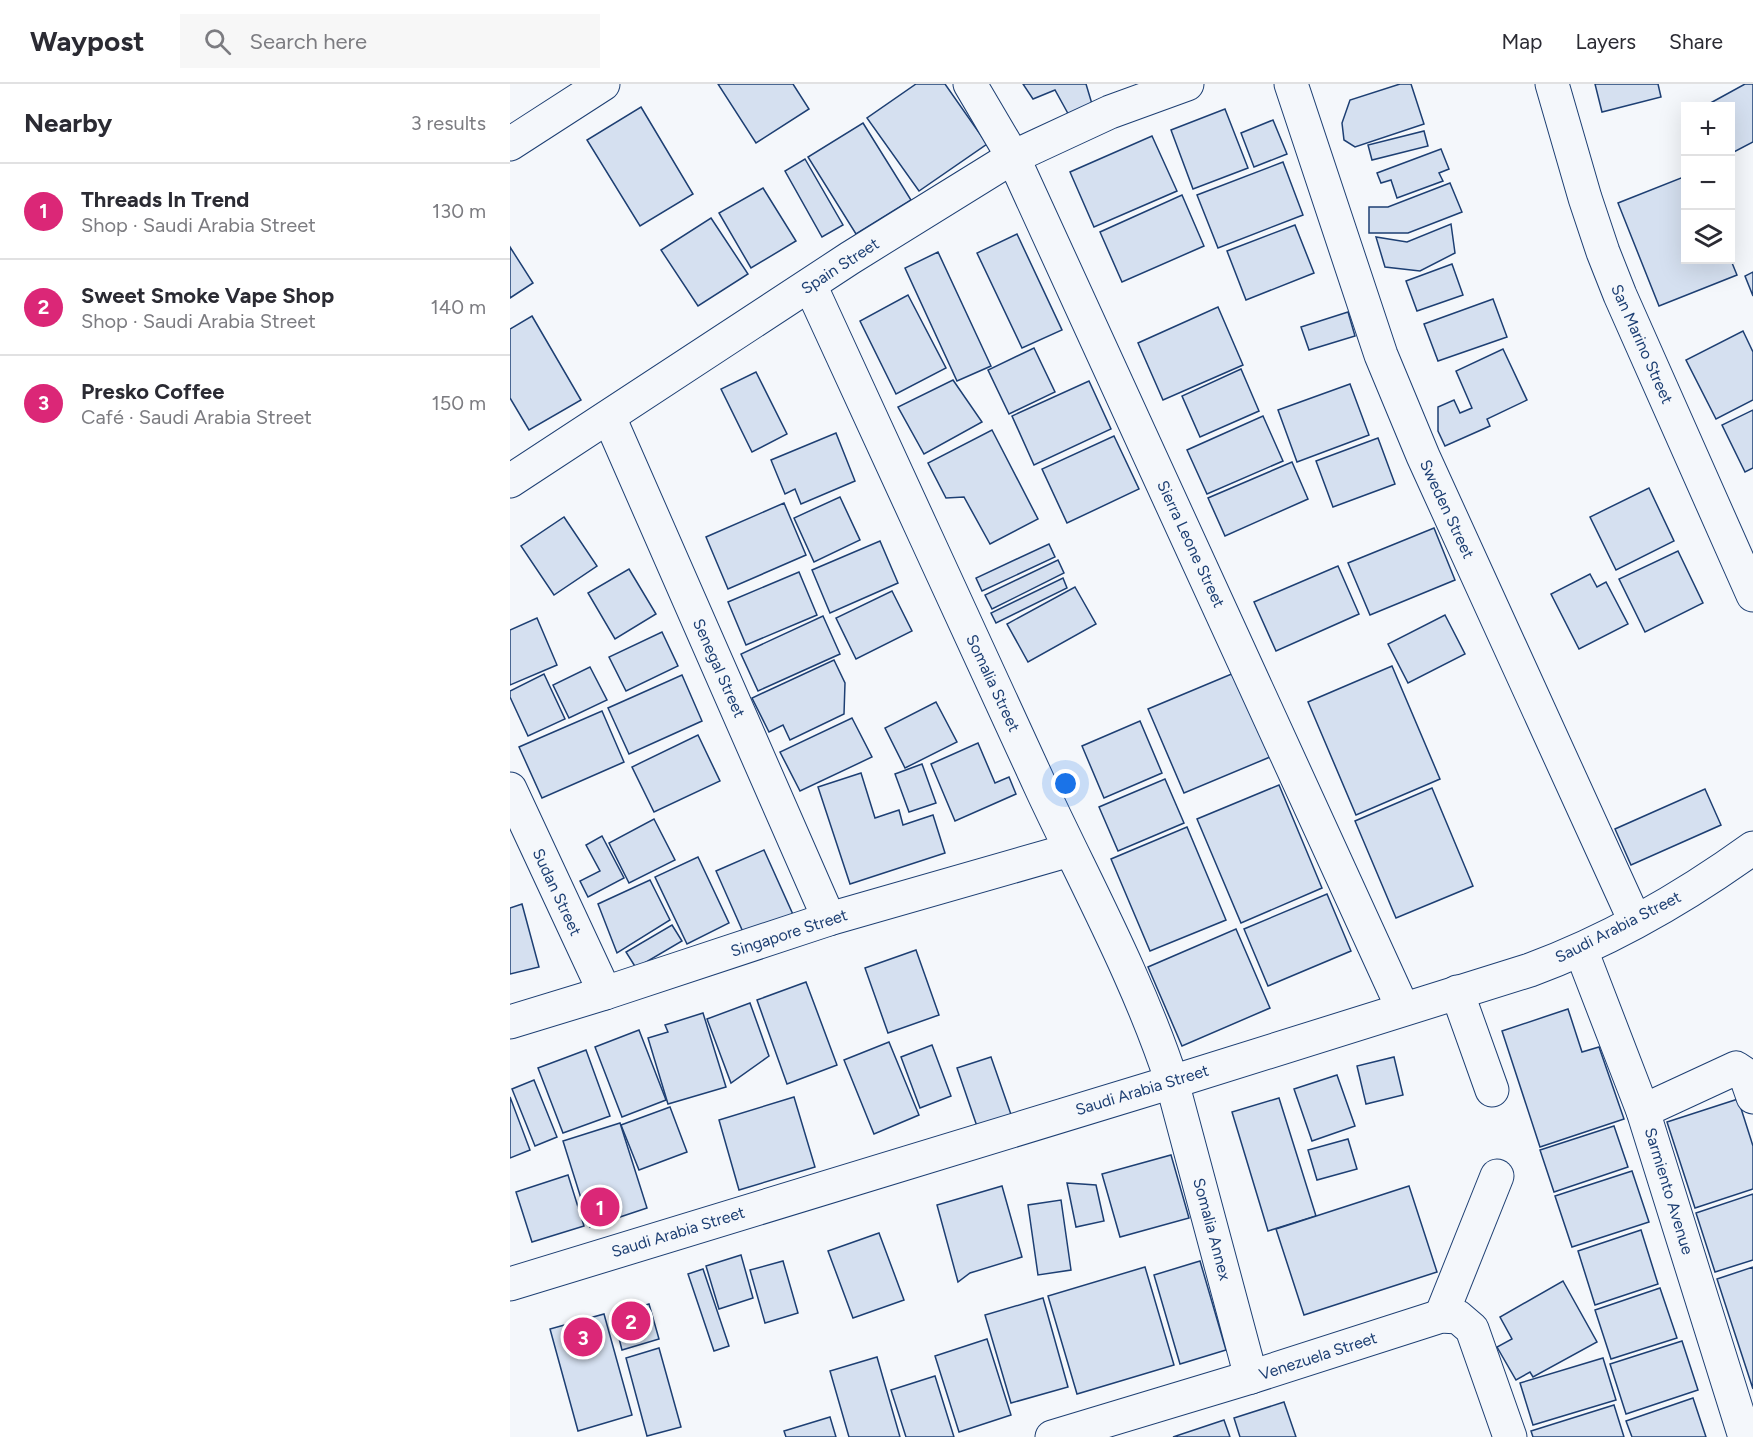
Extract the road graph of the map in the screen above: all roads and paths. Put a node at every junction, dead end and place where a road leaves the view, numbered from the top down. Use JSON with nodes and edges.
{"nodes":[{"id":1,"x":603,"y":84,"type":"edge"},
{"id":2,"x":970,"y":84,"type":"edge"},
{"id":3,"x":1187,"y":84,"type":"edge"},
{"id":4,"x":1291,"y":84,"type":"edge"},
{"id":5,"x":1552,"y":84,"type":"edge"},
{"id":6,"x":510,"y":144,"type":"edge"},
{"id":7,"x":1013,"y":157,"type":"junction"},
{"id":8,"x":810,"y":285,"type":"junction"},
{"id":9,"x":609,"y":417,"type":"junction"},
{"id":10,"x":510,"y":481,"type":"edge"},
{"id":11,"x":1753,"y":596,"type":"edge"},
{"id":12,"x":510,"y":789,"type":"edge"},
{"id":13,"x":521,"y":844,"type":"edge"},
{"id":14,"x":1753,"y":848,"type":"edge"},
{"id":15,"x":1070,"y":850,"type":"junction"},
{"id":16,"x":829,"y":919,"type":"junction"},
{"id":17,"x":1635,"y":921,"type":"junction"},
{"id":18,"x":1581,"y":950,"type":"junction"},
{"id":19,"x":1457,"y":992,"type":"junction"},
{"id":20,"x":605,"y":993,"type":"junction"},
{"id":21,"x":1403,"y":1009,"type":"junction"},
{"id":22,"x":510,"y":1023,"type":"edge"},
{"id":23,"x":1172,"y":1082,"type":"junction"},
{"id":24,"x":1492,"y":1090,"type":"dead end"},
{"id":25,"x":1753,"y":1097,"type":"edge"},
{"id":26,"x":1643,"y":1111,"type":"junction"},
{"id":27,"x":1497,"y":1176,"type":"dead end"},
{"id":28,"x":510,"y":1284,"type":"edge"},
{"id":29,"x":1441,"y":1316,"type":"junction"},
{"id":30,"x":1251,"y":1377,"type":"junction"},
{"id":31,"x":1052,"y":1437,"type":"edge"},
{"id":32,"x":1509,"y":1437,"type":"edge"},
{"id":33,"x":1745,"y":1437,"type":"edge"}],
"edges":[{"from":1,"to":6,"type":"street"},
{"from":2,"to":7,"type":"street","name":"Sierra Leone Street"},
{"from":3,"to":7,"type":"street","name":"Spain Street"},
{"from":4,"to":17,"type":"street","name":"Sweden Street"},
{"from":5,"to":11,"type":"street","name":"San Marino Street"},
{"from":7,"to":8,"type":"street","name":"Spain Street"},
{"from":7,"to":21,"type":"street","name":"Sierra Leone Street"},
{"from":8,"to":9,"type":"street","name":"Spain Street"},
{"from":8,"to":15,"type":"street","name":"Somalia Street"},
{"from":9,"to":10,"type":"street","name":"Spain Street"},
{"from":9,"to":16,"type":"street","name":"Senegal Street"},
{"from":12,"to":13,"type":"street","name":"Sudan Street"},
{"from":13,"to":20,"type":"street","name":"Sudan Street"},
{"from":14,"to":17,"type":"street","name":"Saudi Arabia Street"},
{"from":15,"to":16,"type":"street","name":"Singapore Street"},
{"from":15,"to":23,"type":"street","name":"Somalia Street"},
{"from":16,"to":20,"type":"street","name":"Singapore Street"},
{"from":17,"to":18,"type":"street","name":"Saudi Arabia Street"},
{"from":18,"to":19,"type":"street","name":"Saudi Arabia Street"},
{"from":18,"to":26,"type":"street","name":"Sarmiento Avenue"},
{"from":19,"to":21,"type":"street","name":"Saudi Arabia Street"},
{"from":19,"to":24,"type":"street"},
{"from":20,"to":22,"type":"street","name":"Singapore Street"},
{"from":21,"to":23,"type":"street","name":"Saudi Arabia Street"},
{"from":23,"to":28,"type":"street","name":"Saudi Arabia Street"},
{"from":23,"to":30,"type":"street","name":"Somalia Annex"},
{"from":25,"to":26,"type":"street"},
{"from":26,"to":33,"type":"street","name":"Sarmiento Avenue"},
{"from":27,"to":29,"type":"street"},
{"from":29,"to":30,"type":"street","name":"Venezuela Street"},
{"from":29,"to":32,"type":"street"},
{"from":30,"to":31,"type":"street","name":"Venezuela Street"}]}
